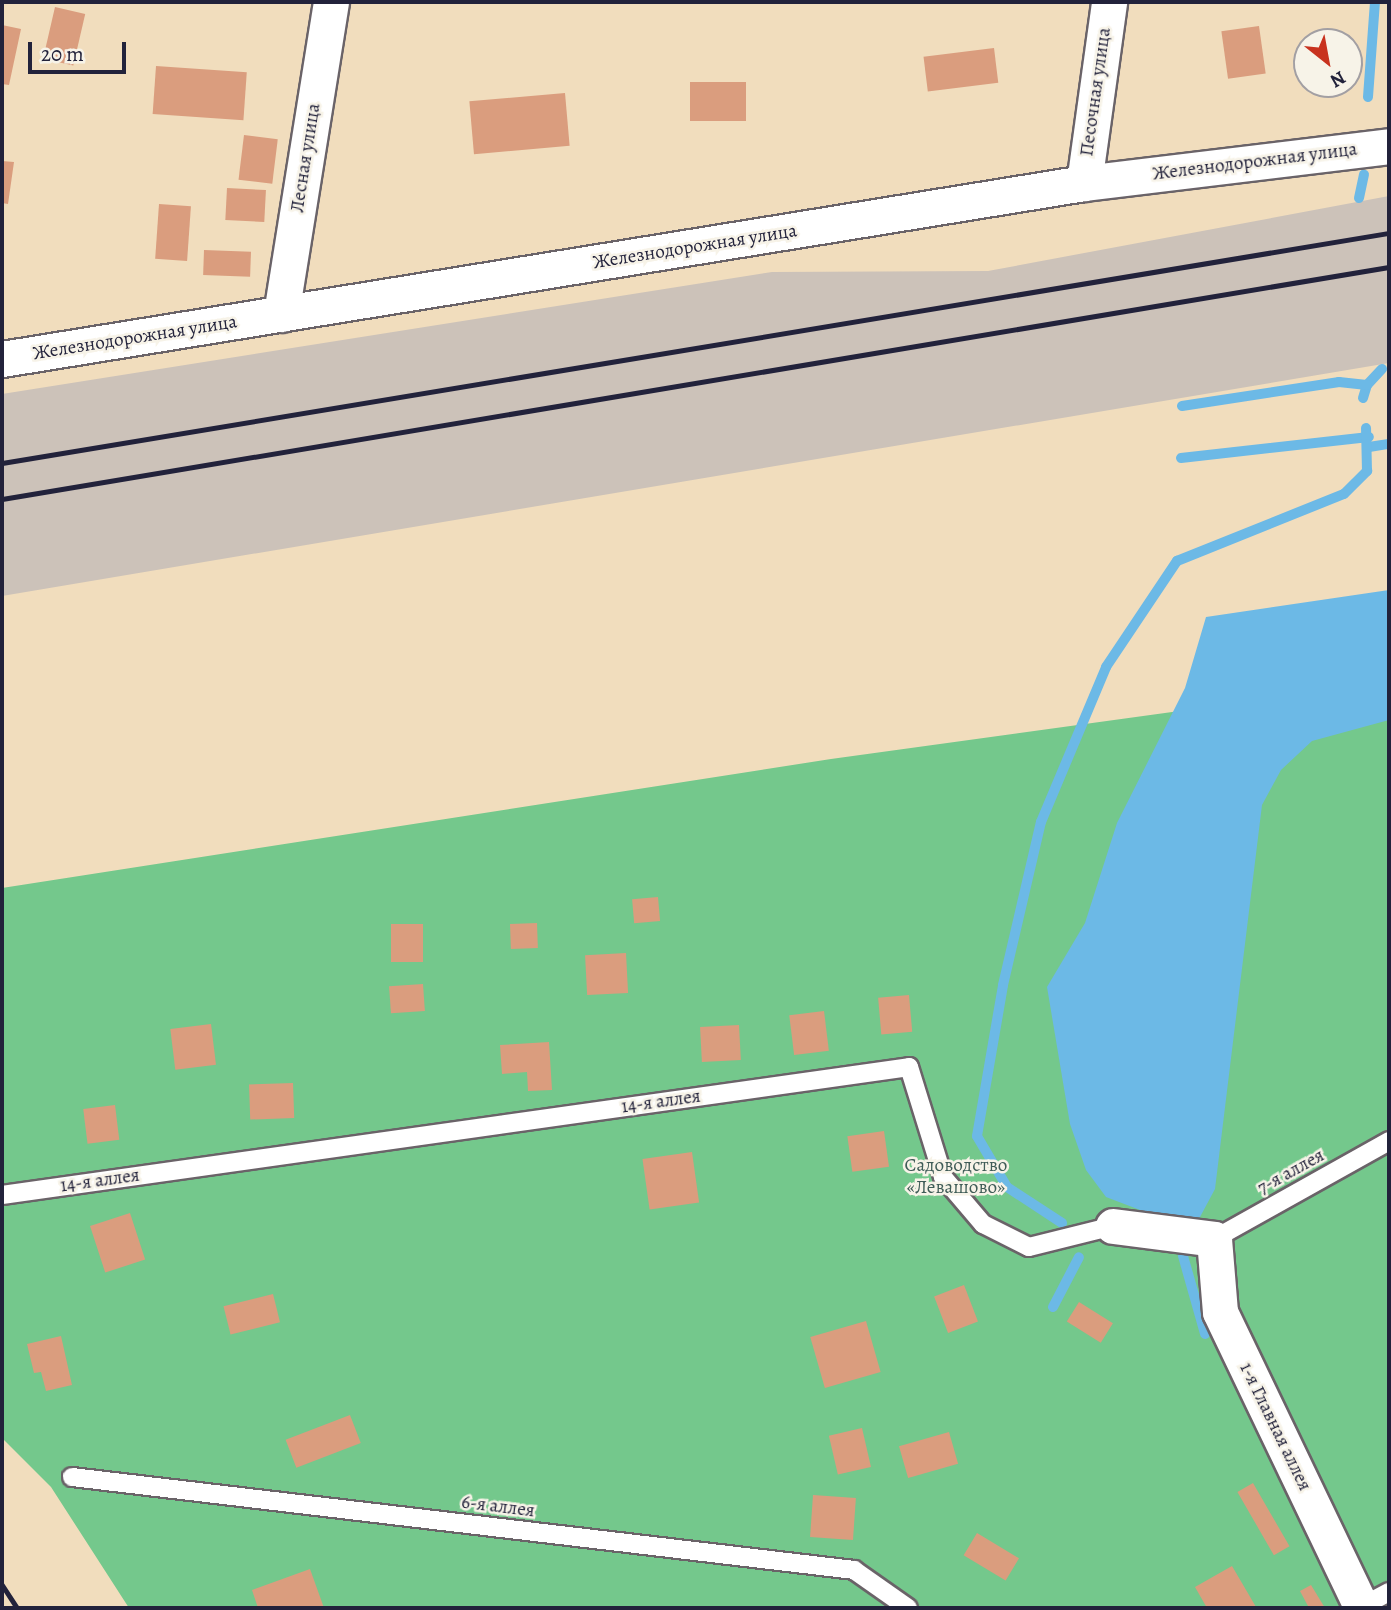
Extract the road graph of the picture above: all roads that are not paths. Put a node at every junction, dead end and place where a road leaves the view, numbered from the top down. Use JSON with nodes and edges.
{"nodes":[{"id":1,"x":331,"y":2,"type":"edge"},
{"id":2,"x":1109,"y":2,"type":"edge"},
{"id":3,"x":1389,"y":146,"type":"edge"},
{"id":4,"x":1084,"y":183,"type":"junction"},
{"id":5,"x":281,"y":314,"type":"junction"},
{"id":6,"x":2,"y":359,"type":"edge"},
{"id":7,"x":1389,"y":1141,"type":"edge"},
{"id":8,"x":2,"y":1195,"type":"edge"},
{"id":9,"x":1113,"y":1226,"type":"joint"},
{"id":10,"x":1214,"y":1239,"type":"junction"},
{"id":11,"x":72,"y":1477,"type":"dead end"},
{"id":12,"x":1368,"y":1604,"type":"edge"},
{"id":13,"x":908,"y":1608,"type":"edge"}],
"edges":[{"from":1,"to":5,"type":"street","name":"Лесная улица"},
{"from":2,"to":4,"type":"street","name":"Песочная улица"},
{"from":3,"to":4,"type":"street","name":"Железнодорожная улица"},
{"from":4,"to":5,"type":"street","name":"Железнодорожная улица"},
{"from":5,"to":6,"type":"street","name":"Железнодорожная улица"},
{"from":7,"to":10,"type":"lane","name":"7-я аллея"},
{"from":8,"to":9,"type":"lane","name":"14-я аллея"},
{"from":9,"to":10,"type":"street","name":"14-я аллея"},
{"from":10,"to":12,"type":"street","name":"1-я Главная аллея"},
{"from":11,"to":13,"type":"lane","name":"6-я аллея"}]}
